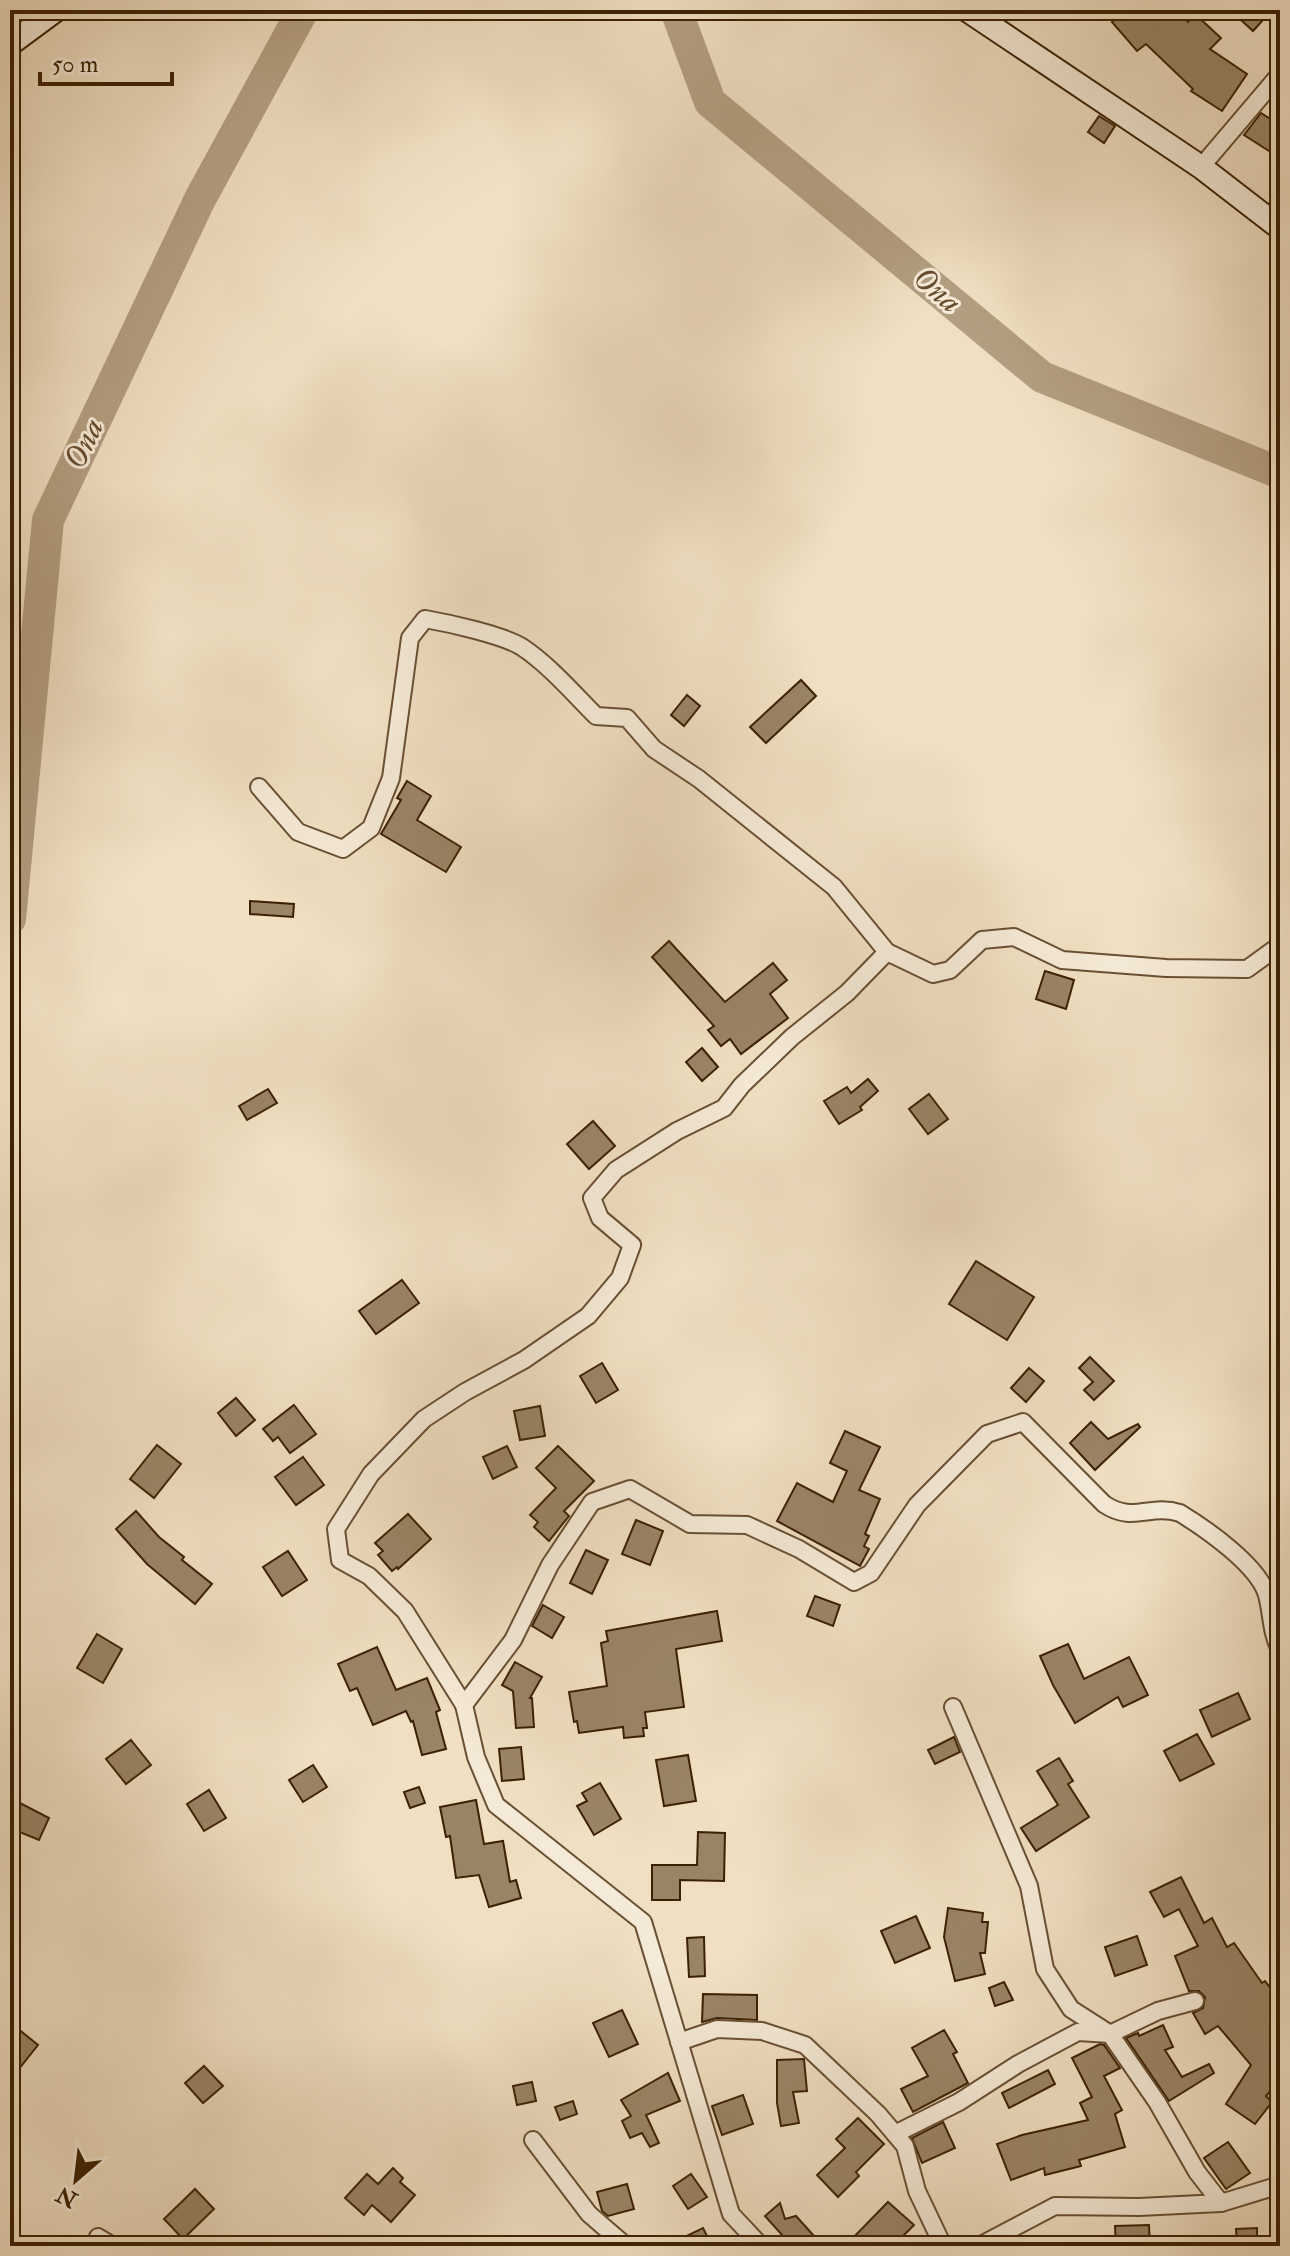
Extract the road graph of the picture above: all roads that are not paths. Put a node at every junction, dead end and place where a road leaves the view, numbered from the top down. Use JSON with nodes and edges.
{"nodes":[{"id":1,"x":56,"y":10,"type":"edge"},
{"id":2,"x":967,"y":10,"type":"edge"},
{"id":3,"x":10,"y":44,"type":"edge"},
{"id":4,"x":1280,"y":74,"type":"edge"},
{"id":5,"x":1201,"y":167,"type":"junction"},
{"id":6,"x":1280,"y":228,"type":"edge"},
{"id":7,"x":259,"y":787,"type":"dead end"},
{"id":8,"x":1280,"y":945,"type":"edge"},
{"id":9,"x":887,"y":952,"type":"junction"},
{"id":10,"x":1280,"y":1650,"type":"edge"},
{"id":11,"x":464,"y":1705,"type":"junction"},
{"id":12,"x":953,"y":1707,"type":"dead end"},
{"id":13,"x":1195,"y":2001,"type":"dead end"},
{"id":14,"x":1110,"y":2034,"type":"junction"},
{"id":15,"x":679,"y":2042,"type":"junction"},
{"id":16,"x":895,"y":2134,"type":"junction"},
{"id":17,"x":533,"y":2140,"type":"dead end"},
{"id":18,"x":1280,"y":2185,"type":"edge"},
{"id":19,"x":1221,"y":2203,"type":"junction"},
{"id":20,"x":626,"y":2246,"type":"edge"},
{"id":21,"x":761,"y":2246,"type":"edge"},
{"id":22,"x":943,"y":2246,"type":"edge"},
{"id":23,"x":979,"y":2246,"type":"edge"}],
"edges":[{"from":1,"to":3,"type":"street"},
{"from":2,"to":5,"type":"street"},
{"from":4,"to":5,"type":"street"},
{"from":5,"to":6,"type":"street"},
{"from":7,"to":9,"type":"street"},
{"from":8,"to":9,"type":"street"},
{"from":9,"to":11,"type":"street"},
{"from":10,"to":11,"type":"street"},
{"from":11,"to":15,"type":"street"},
{"from":12,"to":14,"type":"street"},
{"from":13,"to":14,"type":"street"},
{"from":14,"to":16,"type":"street"},
{"from":14,"to":19,"type":"street"},
{"from":15,"to":16,"type":"street"},
{"from":15,"to":21,"type":"street"},
{"from":16,"to":22,"type":"street"},
{"from":17,"to":20,"type":"street"},
{"from":18,"to":19,"type":"street"},
{"from":19,"to":23,"type":"street"}]}
